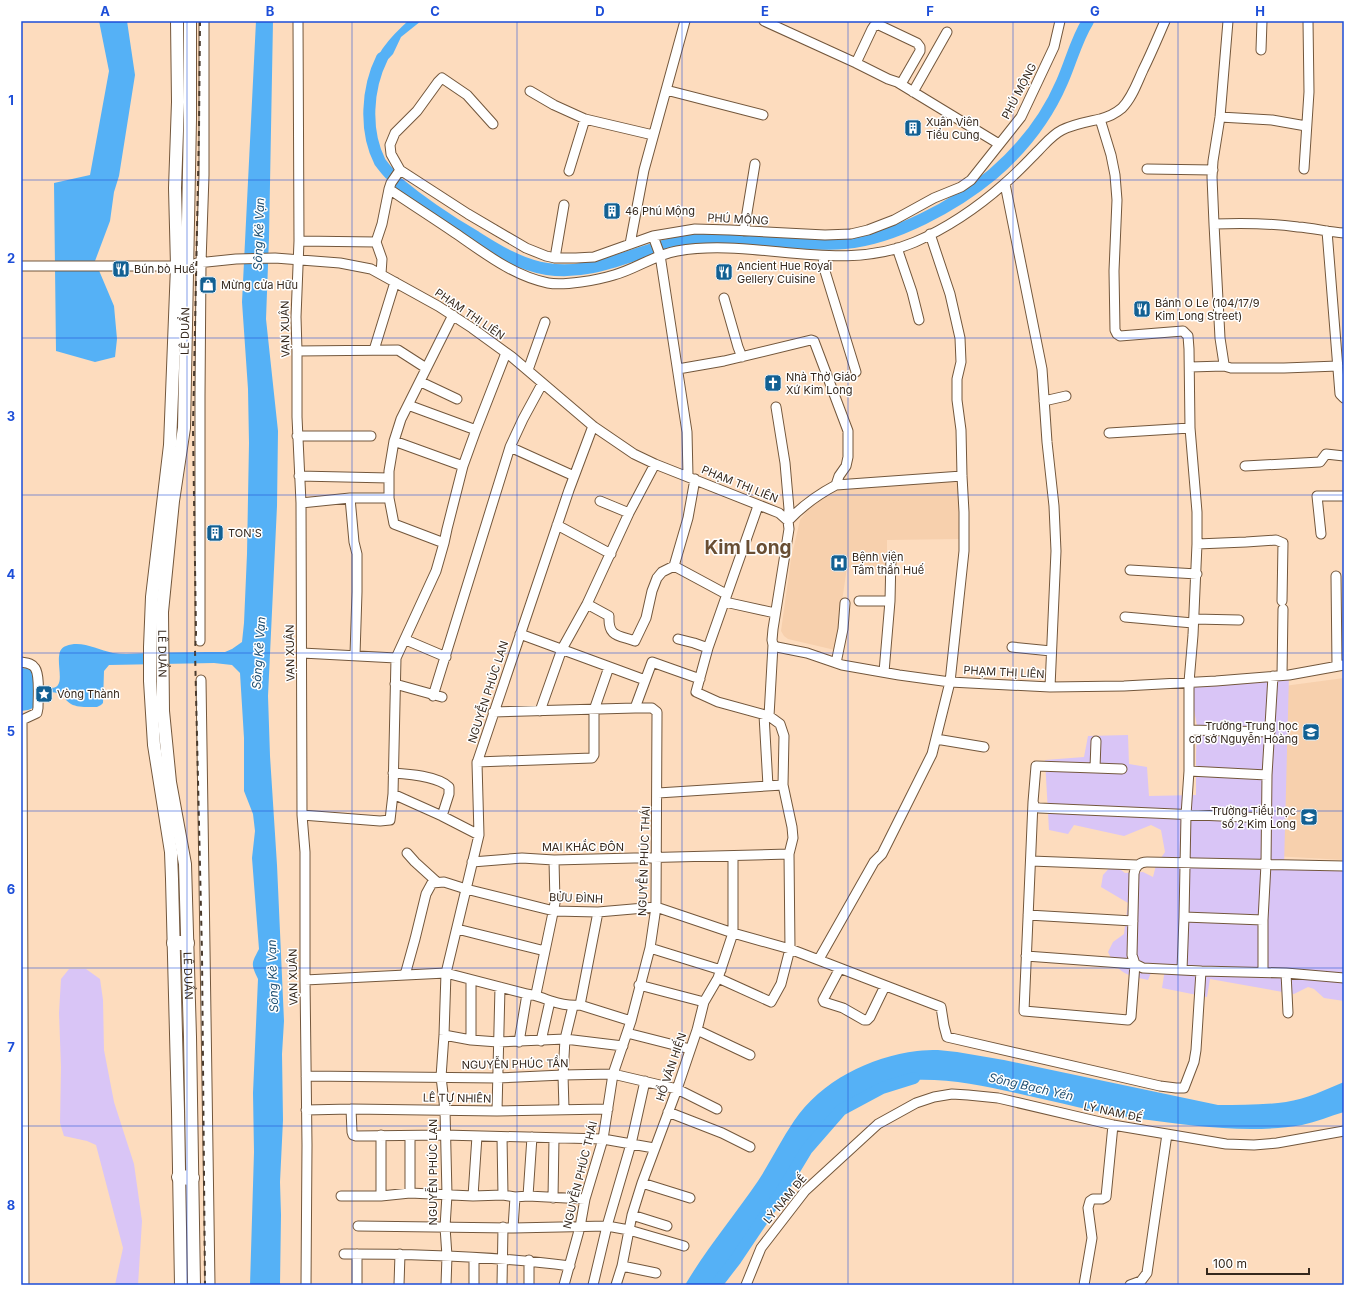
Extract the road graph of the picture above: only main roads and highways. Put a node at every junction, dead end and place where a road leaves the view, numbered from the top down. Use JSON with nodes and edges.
{"nodes":[{"id":1,"x":177,"y":21,"type":"edge"},
{"id":2,"x":190,"y":21,"type":"edge"},
{"id":3,"x":182,"y":266,"type":"junction"},
{"id":4,"x":176,"y":445,"type":"junction"},
{"id":5,"x":180,"y":943,"type":"junction"},
{"id":6,"x":186,"y":1177,"type":"junction"},
{"id":7,"x":181,"y":1285,"type":"edge"},
{"id":8,"x":194,"y":1285,"type":"edge"}],
"edges":[{"from":1,"to":3,"type":"main road","name":"LÊ DUẨN"},
{"from":2,"to":3,"type":"main road","name":"LÊ DUẨN"},
{"from":3,"to":4,"type":"main road","name":"LÊ DUẨN"},
{"from":4,"to":5,"type":"main road","name":"LÊ DUẨN"},
{"from":4,"to":5,"type":"main road","name":"LÊ DUẨN"},
{"from":5,"to":6,"type":"main road","name":"LÊ DUẨN"},
{"from":5,"to":6,"type":"main road","name":"LÊ DUẨN"},
{"from":6,"to":7,"type":"main road","name":"LÊ DUẨN"},
{"from":6,"to":8,"type":"main road","name":"LÊ DUẨN"}]}
